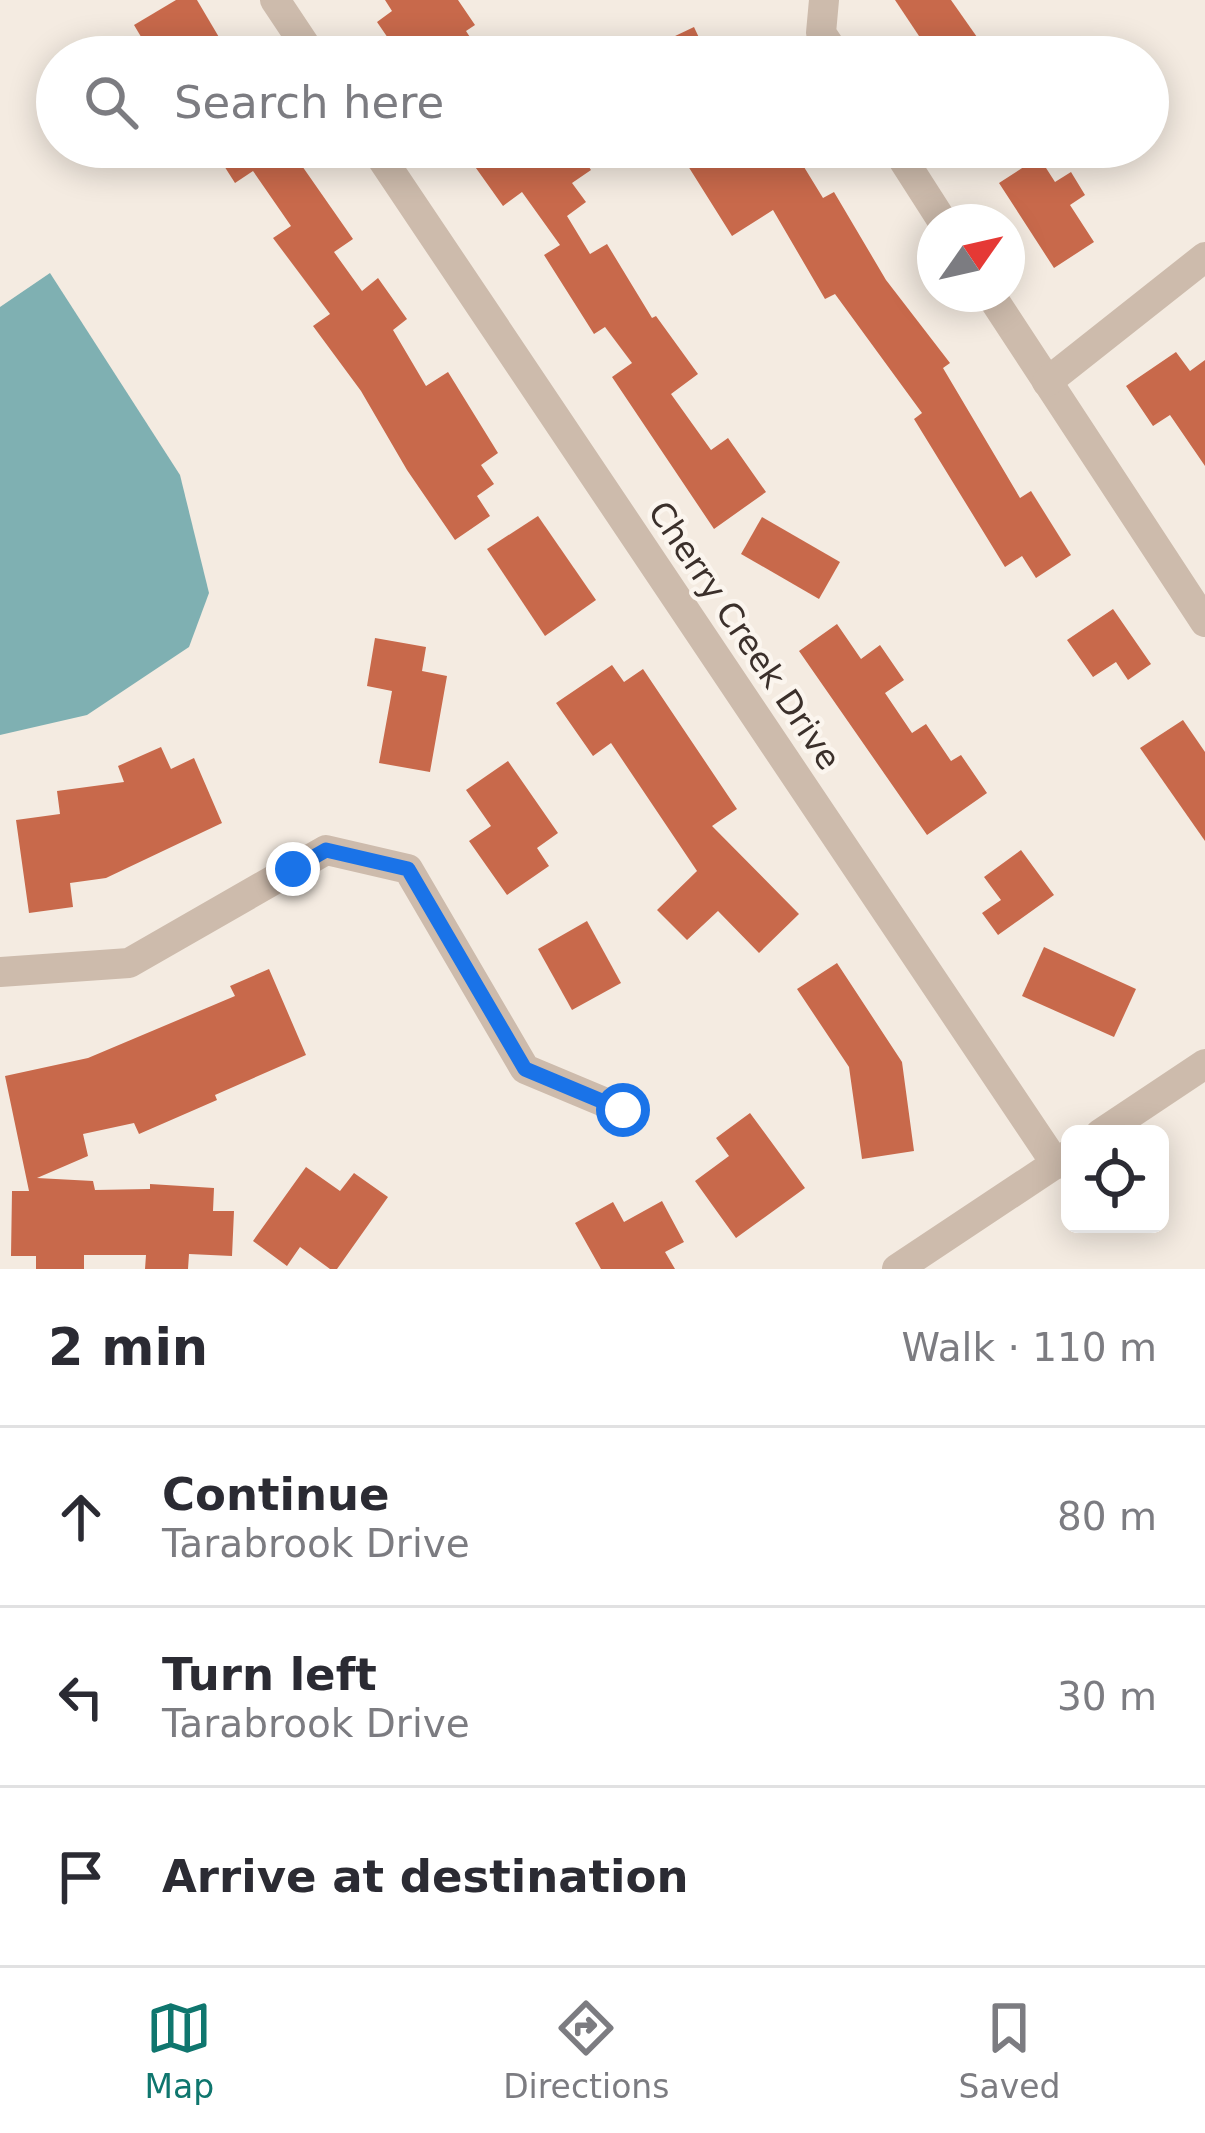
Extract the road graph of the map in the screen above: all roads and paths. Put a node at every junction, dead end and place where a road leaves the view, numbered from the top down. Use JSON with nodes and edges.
{"nodes":[{"id":1,"x":275,"y":0,"type":"edge"},
{"id":2,"x":824,"y":0,"type":"edge"},
{"id":3,"x":300,"y":36,"type":"edge"},
{"id":4,"x":823,"y":36,"type":"edge"},
{"id":5,"x":388,"y":168,"type":"edge"},
{"id":6,"x":909,"y":168,"type":"edge"},
{"id":7,"x":932,"y":204,"type":"edge"},
{"id":8,"x":1205,"y":257,"type":"edge"},
{"id":9,"x":1002,"y":312,"type":"edge"},
{"id":10,"x":1047,"y":382,"type":"junction"},
{"id":11,"x":1205,"y":622,"type":"edge"},
{"id":12,"x":0,"y":973,"type":"edge"},
{"id":13,"x":1205,"y":1064,"type":"edge"},
{"id":14,"x":623,"y":1110,"type":"dead end"},
{"id":15,"x":1114,"y":1125,"type":"edge"},
{"id":16,"x":1061,"y":1156,"type":"edge"},
{"id":17,"x":1061,"y":1160,"type":"edge"},
{"id":18,"x":897,"y":1269,"type":"edge"}],
"edges":[{"from":1,"to":3,"type":"street"},
{"from":2,"to":4,"type":"street"},
{"from":5,"to":16,"type":"street","name":"Cherry Creek Drive"},
{"from":6,"to":7,"type":"street"},
{"from":8,"to":10,"type":"street"},
{"from":9,"to":10,"type":"street"},
{"from":10,"to":11,"type":"street"},
{"from":12,"to":14,"type":"street"},
{"from":13,"to":15,"type":"street"},
{"from":17,"to":18,"type":"street"}]}
